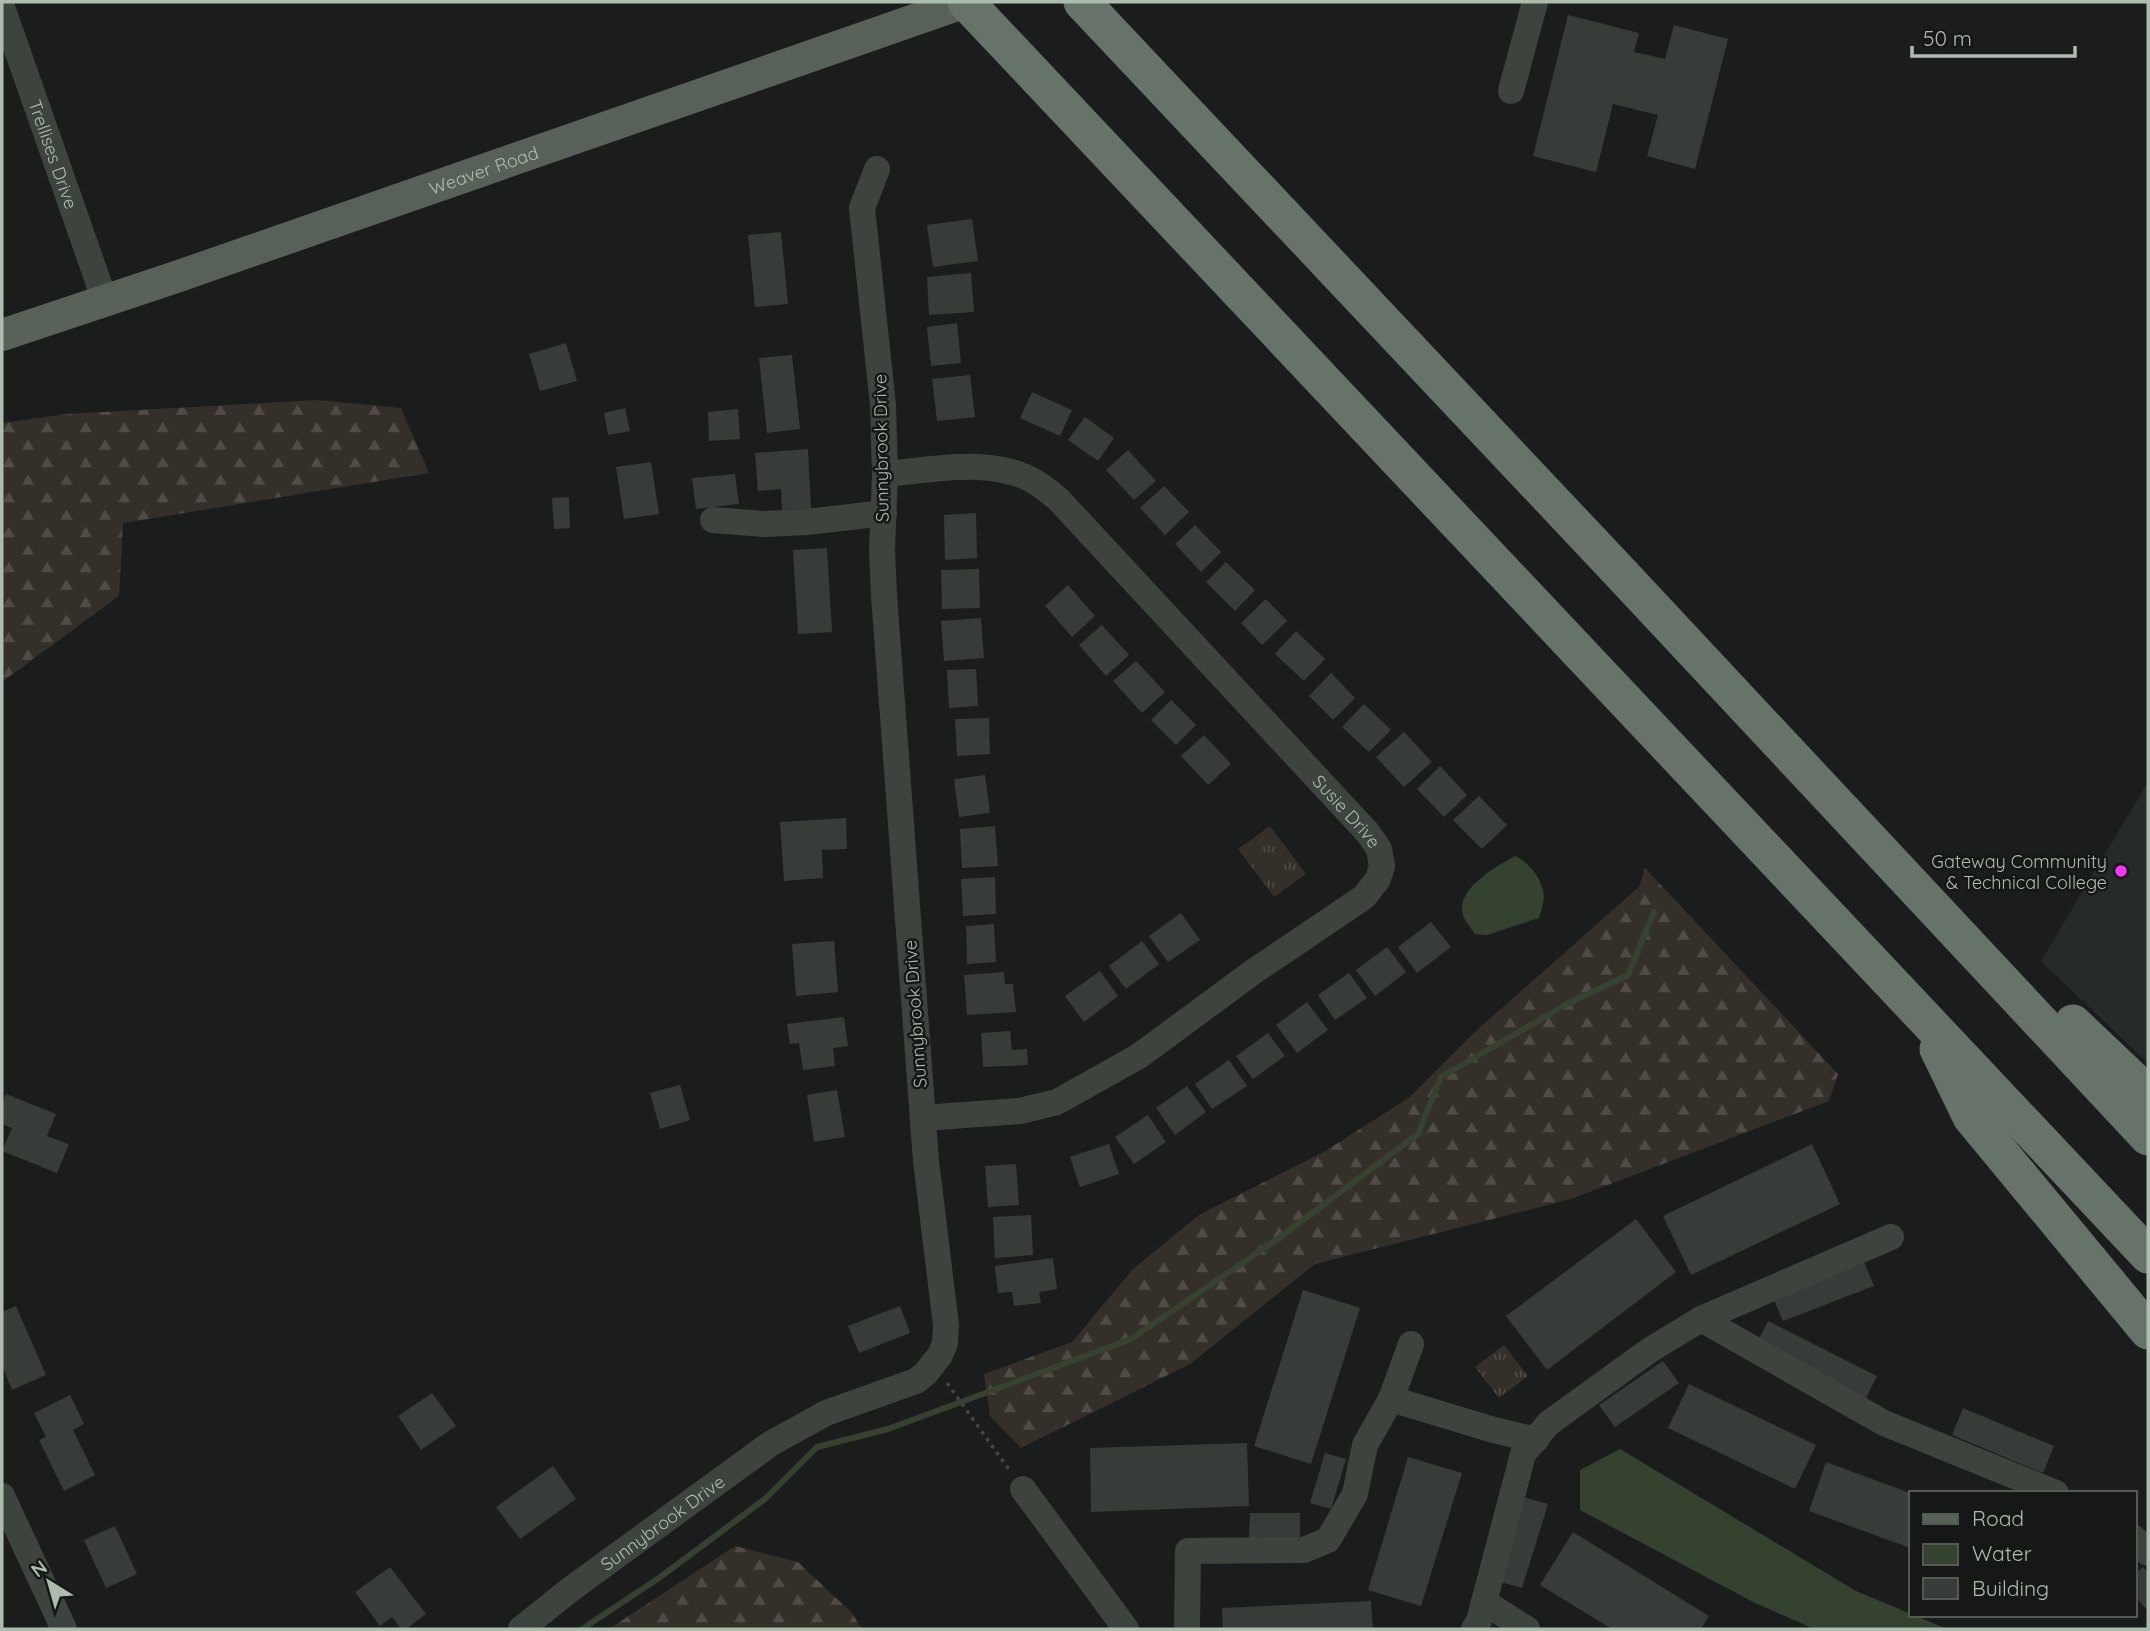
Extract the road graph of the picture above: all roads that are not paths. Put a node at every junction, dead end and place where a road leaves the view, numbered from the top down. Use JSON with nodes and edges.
{"nodes":[{"id":1,"x":966,"y":2,"type":"edge"},
{"id":2,"x":1082,"y":2,"type":"edge"},
{"id":3,"x":1535,"y":2,"type":"edge"},
{"id":4,"x":2,"y":8,"type":"edge"},
{"id":5,"x":1511,"y":92,"type":"dead end"},
{"id":6,"x":877,"y":169,"type":"dead end"},
{"id":7,"x":104,"y":301,"type":"junction"},
{"id":8,"x":2,"y":335,"type":"edge"},
{"id":9,"x":885,"y":474,"type":"junction"},
{"id":10,"x":884,"y":513,"type":"junction"},
{"id":11,"x":713,"y":520,"type":"dead end"},
{"id":12,"x":1791,"y":755,"type":"junction"},
{"id":13,"x":1923,"y":1016,"type":"junction"},
{"id":14,"x":2148,"y":1094,"type":"edge"},
{"id":15,"x":923,"y":1118,"type":"junction"},
{"id":16,"x":2148,"y":1137,"type":"edge"},
{"id":17,"x":1891,"y":1237,"type":"dead end"},
{"id":18,"x":2148,"y":1255,"type":"edge"},
{"id":19,"x":1701,"y":1319,"type":"junction"},
{"id":20,"x":2148,"y":1331,"type":"edge"},
{"id":21,"x":1411,"y":1344,"type":"dead end"},
{"id":22,"x":1391,"y":1399,"type":"junction"},
{"id":23,"x":1536,"y":1440,"type":"junction"},
{"id":24,"x":1023,"y":1489,"type":"road end"},
{"id":25,"x":2051,"y":1491,"type":"edge"},
{"id":26,"x":2,"y":1496,"type":"edge"},
{"id":27,"x":2136,"y":1540,"type":"edge"},
{"id":28,"x":2148,"y":1553,"type":"edge"},
{"id":29,"x":1484,"y":1602,"type":"junction"},
{"id":30,"x":64,"y":1629,"type":"edge"},
{"id":31,"x":521,"y":1629,"type":"edge"},
{"id":32,"x":1126,"y":1629,"type":"edge"},
{"id":33,"x":1187,"y":1629,"type":"edge"},
{"id":34,"x":1474,"y":1629,"type":"edge"},
{"id":35,"x":1527,"y":1629,"type":"edge"}],
"edges":[{"from":1,"to":7,"type":"main road","name":"Weaver Road"},
{"from":1,"to":13,"type":"highway"},
{"from":2,"to":12,"type":"highway"},
{"from":3,"to":5,"type":"street"},
{"from":4,"to":7,"type":"street","name":"Trellises Drive"},
{"from":6,"to":9,"type":"street","name":"Sunnybrook Drive"},
{"from":7,"to":8,"type":"main road","name":"Weaver Road"},
{"from":9,"to":10,"type":"street","name":"Sunnybrook Drive"},
{"from":9,"to":15,"type":"street","name":"Susie Drive"},
{"from":10,"to":11,"type":"street"},
{"from":10,"to":15,"type":"street","name":"Sunnybrook Drive"},
{"from":12,"to":14,"type":"highway"},
{"from":12,"to":16,"type":"highway"},
{"from":13,"to":18,"type":"highway"},
{"from":13,"to":20,"type":"highway"},
{"from":15,"to":31,"type":"street","name":"Sunnybrook Drive"},
{"from":17,"to":19,"type":"street"},
{"from":19,"to":23,"type":"street"},
{"from":19,"to":25,"type":"street"},
{"from":21,"to":22,"type":"street"},
{"from":22,"to":23,"type":"street"},
{"from":22,"to":33,"type":"street"},
{"from":23,"to":29,"type":"street"},
{"from":24,"to":32,"type":"street"},
{"from":26,"to":30,"type":"street"},
{"from":27,"to":28,"type":"street"},
{"from":29,"to":34,"type":"street"},
{"from":29,"to":35,"type":"street"}]}
